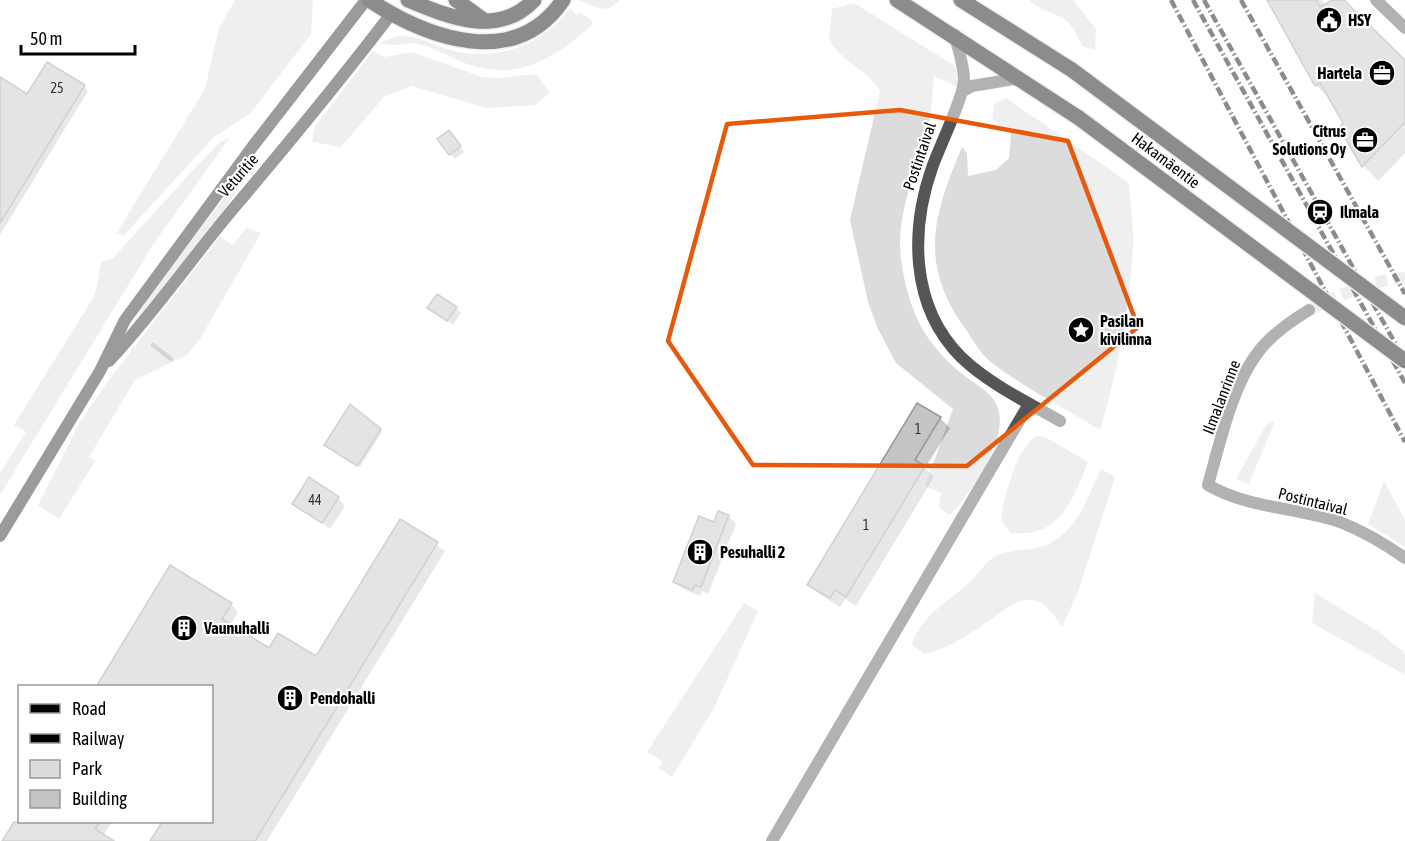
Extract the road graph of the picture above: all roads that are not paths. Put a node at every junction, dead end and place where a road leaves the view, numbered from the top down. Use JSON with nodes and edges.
{"nodes":[{"id":1,"x":368,"y":0,"type":"edge"},
{"id":2,"x":400,"y":0,"type":"edge"},
{"id":3,"x":408,"y":0,"type":"edge"},
{"id":4,"x":456,"y":0,"type":"edge"},
{"id":5,"x":534,"y":0,"type":"edge"},
{"id":6,"x":563,"y":0,"type":"edge"},
{"id":7,"x":897,"y":0,"type":"edge"},
{"id":8,"x":961,"y":0,"type":"edge"},
{"id":9,"x":1376,"y":0,"type":"edge"},
{"id":10,"x":391,"y":14,"type":"junction"},
{"id":11,"x":484,"y":21,"type":"junction"},
{"id":12,"x":1405,"y":28,"type":"edge"},
{"id":13,"x":955,"y":35,"type":"junction"},
{"id":14,"x":1020,"y":78,"type":"junction"},
{"id":15,"x":963,"y":91,"type":"junction"},
{"id":16,"x":1309,"y":310,"type":"tunnel mouth"},
{"id":17,"x":1405,"y":318,"type":"edge"},
{"id":18,"x":1405,"y":361,"type":"edge"},
{"id":19,"x":100,"y":371,"type":"junction"},
{"id":20,"x":1029,"y":404,"type":"junction"},
{"id":21,"x":1060,"y":421,"type":"dead end"},
{"id":22,"x":1208,"y":485,"type":"joint"},
{"id":23,"x":0,"y":536,"type":"edge"},
{"id":24,"x":1405,"y":558,"type":"edge"},
{"id":25,"x":772,"y":841,"type":"edge"}],
"edges":[{"from":1,"to":10,"type":"main road"},
{"from":1,"to":19,"type":"main road","name":"Veturitie"},
{"from":2,"to":10,"type":"main road","name":"Veturitie"},
{"from":3,"to":11,"type":"main road"},
{"from":4,"to":11,"type":"main road"},
{"from":5,"to":11,"type":"main road"},
{"from":6,"to":10,"type":"main road"},
{"from":7,"to":13,"type":"main road","name":"Hakamäentie"},
{"from":8,"to":17,"type":"main road","name":"Hakamäentie","bridge":true},
{"from":9,"to":12,"type":"street"},
{"from":10,"to":19,"type":"main road","name":"Veturitie"},
{"from":13,"to":14,"type":"main road","name":"Hakamäentie"},
{"from":13,"to":15,"type":"street"},
{"from":14,"to":15,"type":"street"},
{"from":14,"to":18,"type":"main road","name":"Hakamäentie","bridge":true},
{"from":15,"to":20,"type":"street","name":"Postintaival"},
{"from":16,"to":22,"type":"street","name":"Ilmalanrinne"},
{"from":19,"to":23,"type":"main road","name":"Veturitie"},
{"from":20,"to":21,"type":"street","name":"Postintaival"},
{"from":20,"to":25,"type":"street"},
{"from":22,"to":24,"type":"street","name":"Postintaival"}]}
